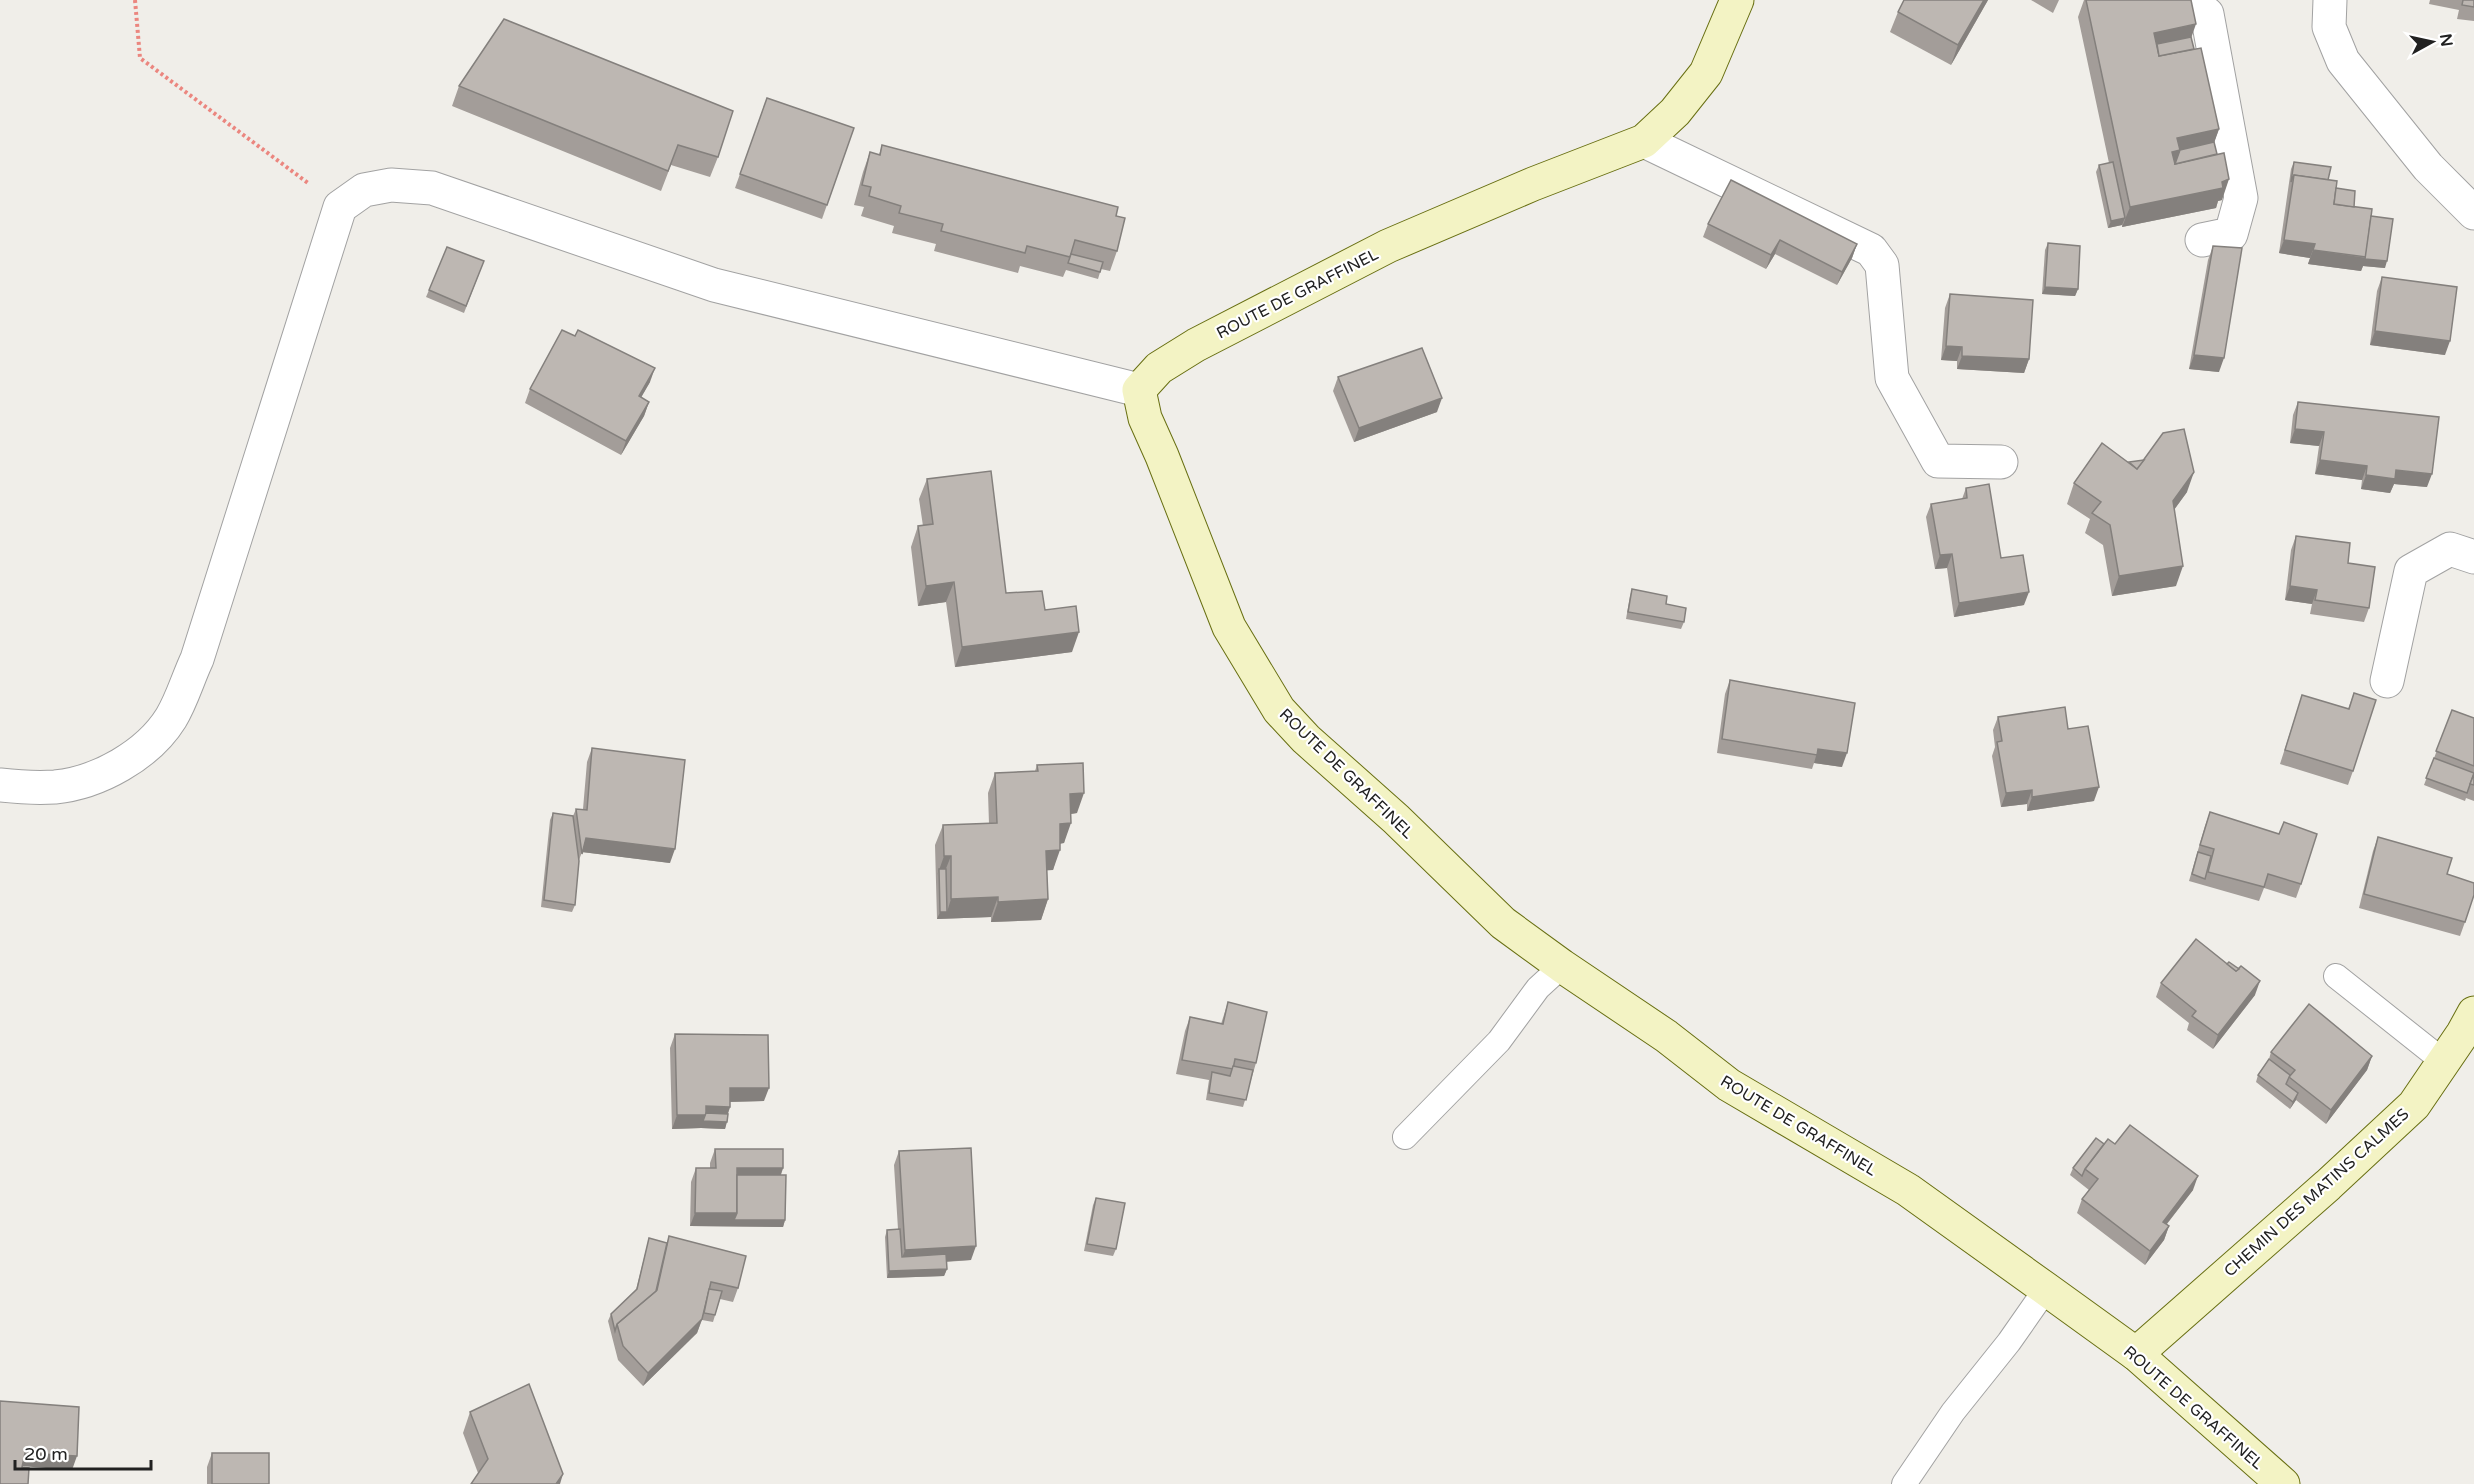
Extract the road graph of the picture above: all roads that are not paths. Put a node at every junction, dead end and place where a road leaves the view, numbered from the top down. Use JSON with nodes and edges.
{"nodes":[{"id":1,"x":1737,"y":0,"type":"edge"},
{"id":2,"x":2190,"y":0,"type":"edge"},
{"id":3,"x":2330,"y":0,"type":"edge"},
{"id":4,"x":1644,"y":141,"type":"junction"},
{"id":5,"x":2474,"y":213,"type":"edge"},
{"id":6,"x":2202,"y":240,"type":"dead end"},
{"id":7,"x":1139,"y":390,"type":"junction"},
{"id":8,"x":2001,"y":462,"type":"dead end"},
{"id":9,"x":2474,"y":556,"type":"edge"},
{"id":10,"x":2387,"y":681,"type":"dead end"},
{"id":11,"x":0,"y":785,"type":"edge"},
{"id":12,"x":1562,"y":966,"type":"junction"},
{"id":13,"x":2336,"y":976,"type":"dead end"},
{"id":14,"x":2474,"y":1013,"type":"edge"},
{"id":15,"x":2443,"y":1060,"type":"junction"},
{"id":16,"x":1405,"y":1137,"type":"dead end"},
{"id":17,"x":2046,"y":1289,"type":"junction"},
{"id":18,"x":2136,"y":1354,"type":"junction"},
{"id":19,"x":1904,"y":1484,"type":"edge"},
{"id":20,"x":2283,"y":1484,"type":"edge"}],
"edges":[{"from":1,"to":4,"type":"street","name":"ROUTE DE GRAFFINEL"},
{"from":2,"to":6,"type":"street"},
{"from":3,"to":5,"type":"street"},
{"from":4,"to":7,"type":"street","name":"ROUTE DE GRAFFINEL"},
{"from":4,"to":8,"type":"street"},
{"from":7,"to":11,"type":"street"},
{"from":7,"to":12,"type":"street","name":"ROUTE DE GRAFFINEL"},
{"from":9,"to":10,"type":"street"},
{"from":12,"to":16,"type":"lane"},
{"from":12,"to":17,"type":"street","name":"ROUTE DE GRAFFINEL"},
{"from":13,"to":15,"type":"lane"},
{"from":14,"to":15,"type":"street","name":"CHEMIN DES MATINS CALMES"},
{"from":15,"to":18,"type":"street","name":"CHEMIN DES MATINS CALMES"},
{"from":17,"to":18,"type":"street","name":"ROUTE DE GRAFFINEL"},
{"from":17,"to":19,"type":"lane"},
{"from":18,"to":20,"type":"street","name":"ROUTE DE GRAFFINEL"}]}
